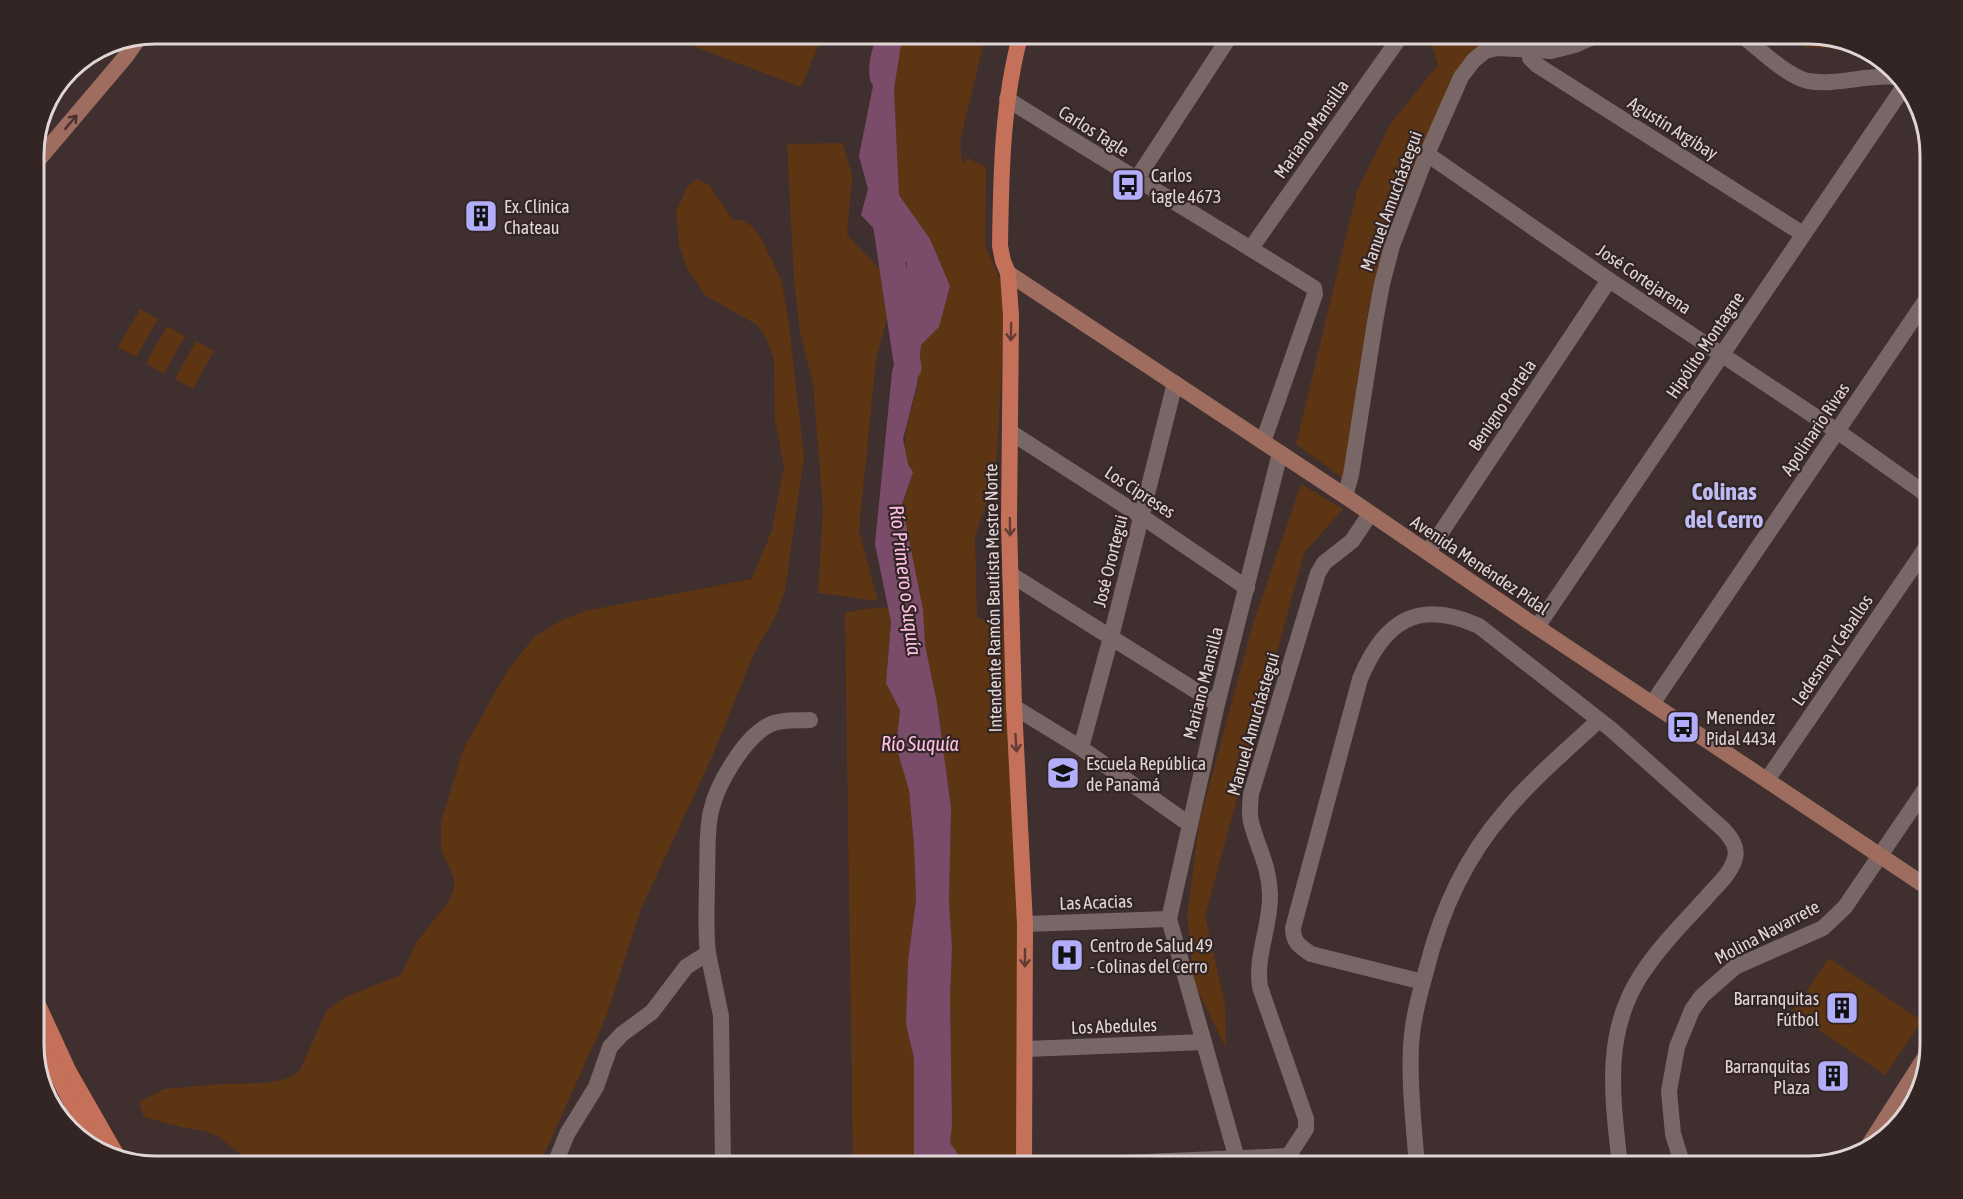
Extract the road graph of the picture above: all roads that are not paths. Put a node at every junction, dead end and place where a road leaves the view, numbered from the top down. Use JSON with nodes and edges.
{"nodes":[{"id":1,"x":1018,"y":44,"type":"edge"},
{"id":2,"x":1225,"y":44,"type":"edge"},
{"id":3,"x":1396,"y":44,"type":"edge"},
{"id":4,"x":1574,"y":44,"type":"edge"},
{"id":5,"x":1752,"y":44,"type":"edge"},
{"id":6,"x":133,"y":46,"type":"edge"},
{"id":7,"x":1529,"y":50,"type":"junction"},
{"id":8,"x":1888,"y":77,"type":"edge"},
{"id":9,"x":1900,"y":92,"type":"edge"},
{"id":10,"x":1007,"y":99,"type":"junction"},
{"id":11,"x":44,"y":153,"type":"edge"},
{"id":12,"x":1427,"y":154,"type":"junction"},
{"id":13,"x":1136,"y":180,"type":"junction"},
{"id":14,"x":1803,"y":234,"type":"junction"},
{"id":15,"x":1251,"y":248,"type":"junction"},
{"id":16,"x":1008,"y":273,"type":"junction"},
{"id":17,"x":1610,"y":280,"type":"junction"},
{"id":18,"x":1919,"y":310,"type":"edge"},
{"id":19,"x":1722,"y":354,"type":"junction"},
{"id":20,"x":1175,"y":384,"type":"junction"},
{"id":21,"x":1837,"y":431,"type":"junction"},
{"id":22,"x":1010,"y":432,"type":"junction"},
{"id":23,"x":1263,"y":442,"type":"junction"},
{"id":24,"x":1280,"y":453,"type":"junction"},
{"id":25,"x":1919,"y":489,"type":"edge"},
{"id":26,"x":1345,"y":496,"type":"junction"},
{"id":27,"x":1370,"y":514,"type":"junction"},
{"id":28,"x":1141,"y":516,"type":"junction"},
{"id":29,"x":1428,"y":552,"type":"junction"},
{"id":30,"x":1919,"y":557,"type":"edge"},
{"id":31,"x":1010,"y":574,"type":"junction"},
{"id":32,"x":1247,"y":588,"type":"junction"},
{"id":33,"x":1537,"y":627,"type":"junction"},
{"id":34,"x":1111,"y":637,"type":"junction"},
{"id":35,"x":1216,"y":704,"type":"junction"},
{"id":36,"x":1652,"y":704,"type":"junction"},
{"id":37,"x":1014,"y":707,"type":"junction"},
{"id":38,"x":810,"y":720,"type":"dead end"},
{"id":39,"x":1599,"y":720,"type":"junction"},
{"id":40,"x":1081,"y":748,"type":"junction"},
{"id":41,"x":1767,"y":780,"type":"junction"},
{"id":42,"x":1920,"y":797,"type":"edge"},
{"id":43,"x":1189,"y":824,"type":"junction"},
{"id":44,"x":1880,"y":856,"type":"junction"},
{"id":45,"x":1920,"y":882,"type":"edge"},
{"id":46,"x":1169,"y":919,"type":"junction"},
{"id":47,"x":1025,"y":924,"type":"junction"},
{"id":48,"x":708,"y":953,"type":"junction"},
{"id":49,"x":1423,"y":982,"type":"junction"},
{"id":50,"x":44,"y":1018,"type":"edge"},
{"id":51,"x":1204,"y":1042,"type":"junction"},
{"id":52,"x":44,"y":1049,"type":"edge"},
{"id":53,"x":1024,"y":1049,"type":"junction"},
{"id":54,"x":1917,"y":1070,"type":"edge"},
{"id":55,"x":1877,"y":1132,"type":"edge"},
{"id":56,"x":91,"y":1136,"type":"edge"},
{"id":57,"x":112,"y":1147,"type":"edge"},
{"id":58,"x":558,"y":1156,"type":"edge"},
{"id":59,"x":723,"y":1156,"type":"edge"},
{"id":60,"x":1025,"y":1156,"type":"edge"},
{"id":61,"x":1236,"y":1156,"type":"edge"},
{"id":62,"x":1288,"y":1156,"type":"edge"},
{"id":63,"x":1416,"y":1156,"type":"edge"},
{"id":64,"x":1619,"y":1156,"type":"edge"},
{"id":65,"x":1680,"y":1156,"type":"edge"}],
"edges":[{"from":1,"to":10,"type":"main road","name":"Intendente Ramón Bautista Mestre Norte"},
{"from":2,"to":13,"type":"street"},
{"from":3,"to":15,"type":"street","name":"Mariano Mansilla"},
{"from":4,"to":7,"type":"street","name":"Manuel Amuchástegui"},
{"from":5,"to":8,"type":"street"},
{"from":11,"to":6,"type":"main road","one_way":true},
{"from":7,"to":12,"type":"street","name":"Manuel Amuchástegui"},
{"from":7,"to":14,"type":"street","name":"Agustín Argibay"},
{"from":9,"to":14,"type":"street","name":"Hipólito Montagne"},
{"from":10,"to":13,"type":"street","name":"Carlos Tagle"},
{"from":10,"to":16,"type":"main road","name":"Intendente Ramón Bautista Mestre Norte"},
{"from":12,"to":17,"type":"street","name":"José Cortejarena"},
{"from":12,"to":26,"type":"street","name":"Manuel Amuchástegui"},
{"from":13,"to":15,"type":"street","name":"Carlos Tagle"},
{"from":14,"to":19,"type":"street","name":"Hipólito Montagne"},
{"from":15,"to":23,"type":"street","name":"Carlos Tagle"},
{"from":16,"to":20,"type":"main road","name":"Avenida Menéndez Pidal"},
{"from":16,"to":22,"type":"main road","name":"Intendente Ramón Bautista Mestre Norte","one_way":true},
{"from":17,"to":19,"type":"street","name":"José Cortejarena"},
{"from":17,"to":29,"type":"street","name":"Benigno Portela"},
{"from":18,"to":21,"type":"street","name":"Apolinario Rivas"},
{"from":19,"to":21,"type":"street","name":"José Cortejarena"},
{"from":19,"to":33,"type":"street","name":"Hipólito Montagne"},
{"from":20,"to":23,"type":"main road","name":"Avenida Menéndez Pidal"},
{"from":20,"to":28,"type":"street","name":"José Orortegui"},
{"from":21,"to":25,"type":"street","name":"José Cortejarena"},
{"from":21,"to":36,"type":"street","name":"Apolinario Rivas"},
{"from":22,"to":28,"type":"street","name":"Los Cipreses"},
{"from":22,"to":31,"type":"main road","name":"Intendente Ramón Bautista Mestre Norte","one_way":true},
{"from":23,"to":24,"type":"main road","name":"Avenida Menéndez Pidal"},
{"from":24,"to":26,"type":"main road","name":"Avenida Menéndez Pidal"},
{"from":24,"to":32,"type":"street","name":"Mariano Mansilla"},
{"from":26,"to":27,"type":"main road","name":"Avenida Menéndez Pidal"},
{"from":27,"to":29,"type":"main road","name":"Avenida Menéndez Pidal"},
{"from":27,"to":62,"type":"street","name":"Manuel Amuchástegui"},
{"from":28,"to":32,"type":"street","name":"Los Cipreses"},
{"from":28,"to":34,"type":"street","name":"José Orortegui"},
{"from":29,"to":33,"type":"main road","name":"Avenida Menéndez Pidal"},
{"from":30,"to":41,"type":"street","name":"Ledesma y Ceballos"},
{"from":31,"to":34,"type":"street"},
{"from":31,"to":37,"type":"main road","name":"Intendente Ramón Bautista Mestre Norte"},
{"from":32,"to":35,"type":"street","name":"Mariano Mansilla"},
{"from":33,"to":36,"type":"main road","name":"Avenida Menéndez Pidal"},
{"from":34,"to":35,"type":"street"},
{"from":34,"to":40,"type":"street","name":"José Orortegui"},
{"from":35,"to":43,"type":"street","name":"Mariano Mansilla"},
{"from":36,"to":41,"type":"main road","name":"Avenida Menéndez Pidal"},
{"from":37,"to":40,"type":"street"},
{"from":37,"to":47,"type":"main road","name":"Intendente Ramón Bautista Mestre Norte","one_way":true},
{"from":38,"to":48,"type":"street"},
{"from":39,"to":49,"type":"street"},
{"from":39,"to":49,"type":"street"},
{"from":39,"to":64,"type":"street"},
{"from":40,"to":43,"type":"street"},
{"from":41,"to":44,"type":"main road","name":"Avenida Menéndez Pidal"},
{"from":42,"to":44,"type":"street","name":"Molina Navarrete"},
{"from":43,"to":46,"type":"street","name":"Mariano Mansilla"},
{"from":44,"to":45,"type":"main road","name":"Avenida Menéndez Pidal"},
{"from":44,"to":65,"type":"street","name":"Molina Navarrete"},
{"from":46,"to":47,"type":"street","name":"Las Acacias"},
{"from":46,"to":51,"type":"street","name":"Mariano Mansilla"},
{"from":47,"to":53,"type":"main road","name":"Intendente Ramón Bautista Mestre Norte","one_way":true},
{"from":48,"to":58,"type":"street"},
{"from":48,"to":59,"type":"street"},
{"from":49,"to":63,"type":"street"},
{"from":50,"to":57,"type":"main road"},
{"from":51,"to":53,"type":"street","name":"Los Abedules"},
{"from":51,"to":61,"type":"street","name":"Mariano Mansilla"},
{"from":52,"to":56,"type":"main road"},
{"from":53,"to":60,"type":"main road","name":"Intendente Ramón Bautista Mestre Norte"},
{"from":54,"to":55,"type":"main road"}]}
